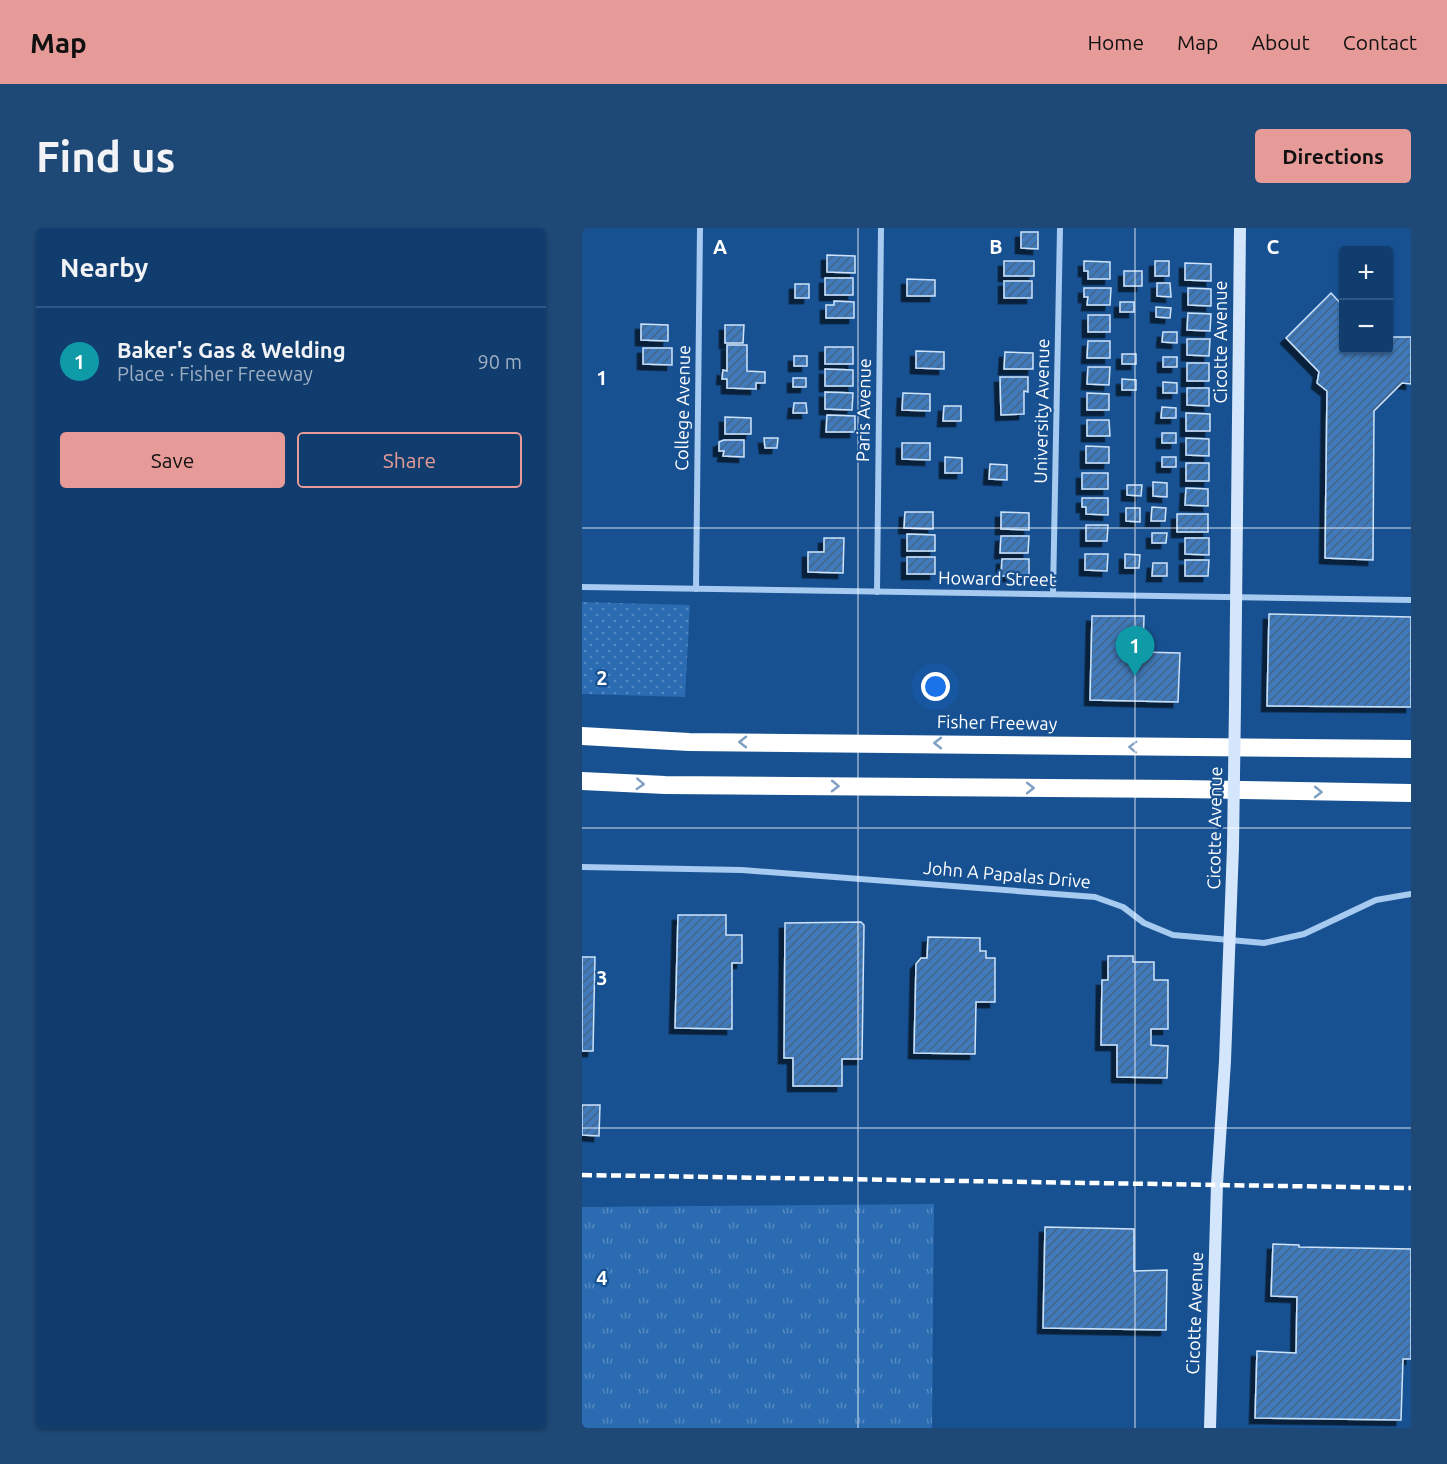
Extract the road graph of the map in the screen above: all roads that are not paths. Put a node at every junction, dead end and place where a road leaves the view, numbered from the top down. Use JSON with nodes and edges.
{"nodes":[{"id":1,"x":700,"y":228,"type":"edge"},
{"id":2,"x":881,"y":228,"type":"edge"},
{"id":3,"x":1060,"y":228,"type":"edge"},
{"id":4,"x":1240,"y":228,"type":"edge"},
{"id":5,"x":582,"y":587,"type":"edge"},
{"id":6,"x":696,"y":589,"type":"junction"},
{"id":7,"x":877,"y":592,"type":"junction"},
{"id":8,"x":1053,"y":594,"type":"junction"},
{"id":9,"x":1235,"y":597,"type":"junction"},
{"id":10,"x":1411,"y":600,"type":"edge"},
{"id":11,"x":582,"y":736,"type":"edge"},
{"id":12,"x":1411,"y":749,"type":"edge"},
{"id":13,"x":582,"y":781,"type":"edge"},
{"id":14,"x":1411,"y":793,"type":"edge"},
{"id":15,"x":582,"y":867,"type":"edge"},
{"id":16,"x":1411,"y":894,"type":"edge"},
{"id":17,"x":1230,"y":940,"type":"junction"},
{"id":18,"x":1210,"y":1428,"type":"edge"}],
"edges":[{"from":1,"to":6,"type":"street","name":"College Avenue"},
{"from":2,"to":7,"type":"street","name":"Paris Avenue"},
{"from":3,"to":8,"type":"street","name":"University Avenue"},
{"from":4,"to":9,"type":"street","name":"Cicotte Avenue"},
{"from":5,"to":6,"type":"street","name":"Howard Street"},
{"from":6,"to":7,"type":"street","name":"Howard Street"},
{"from":7,"to":8,"type":"street","name":"Howard Street"},
{"from":8,"to":9,"type":"street","name":"Howard Street"},
{"from":9,"to":10,"type":"street","name":"Howard Street"},
{"from":9,"to":17,"type":"street","name":"Cicotte Avenue","bridge":true},
{"from":12,"to":11,"type":"highway","name":"Fisher Freeway","one_way":true},
{"from":13,"to":14,"type":"highway","one_way":true},
{"from":15,"to":17,"type":"street","name":"John A Papalas Drive"},
{"from":16,"to":17,"type":"street","name":"John A Papalas Drive"},
{"from":17,"to":18,"type":"street","name":"Cicotte Avenue"}]}
